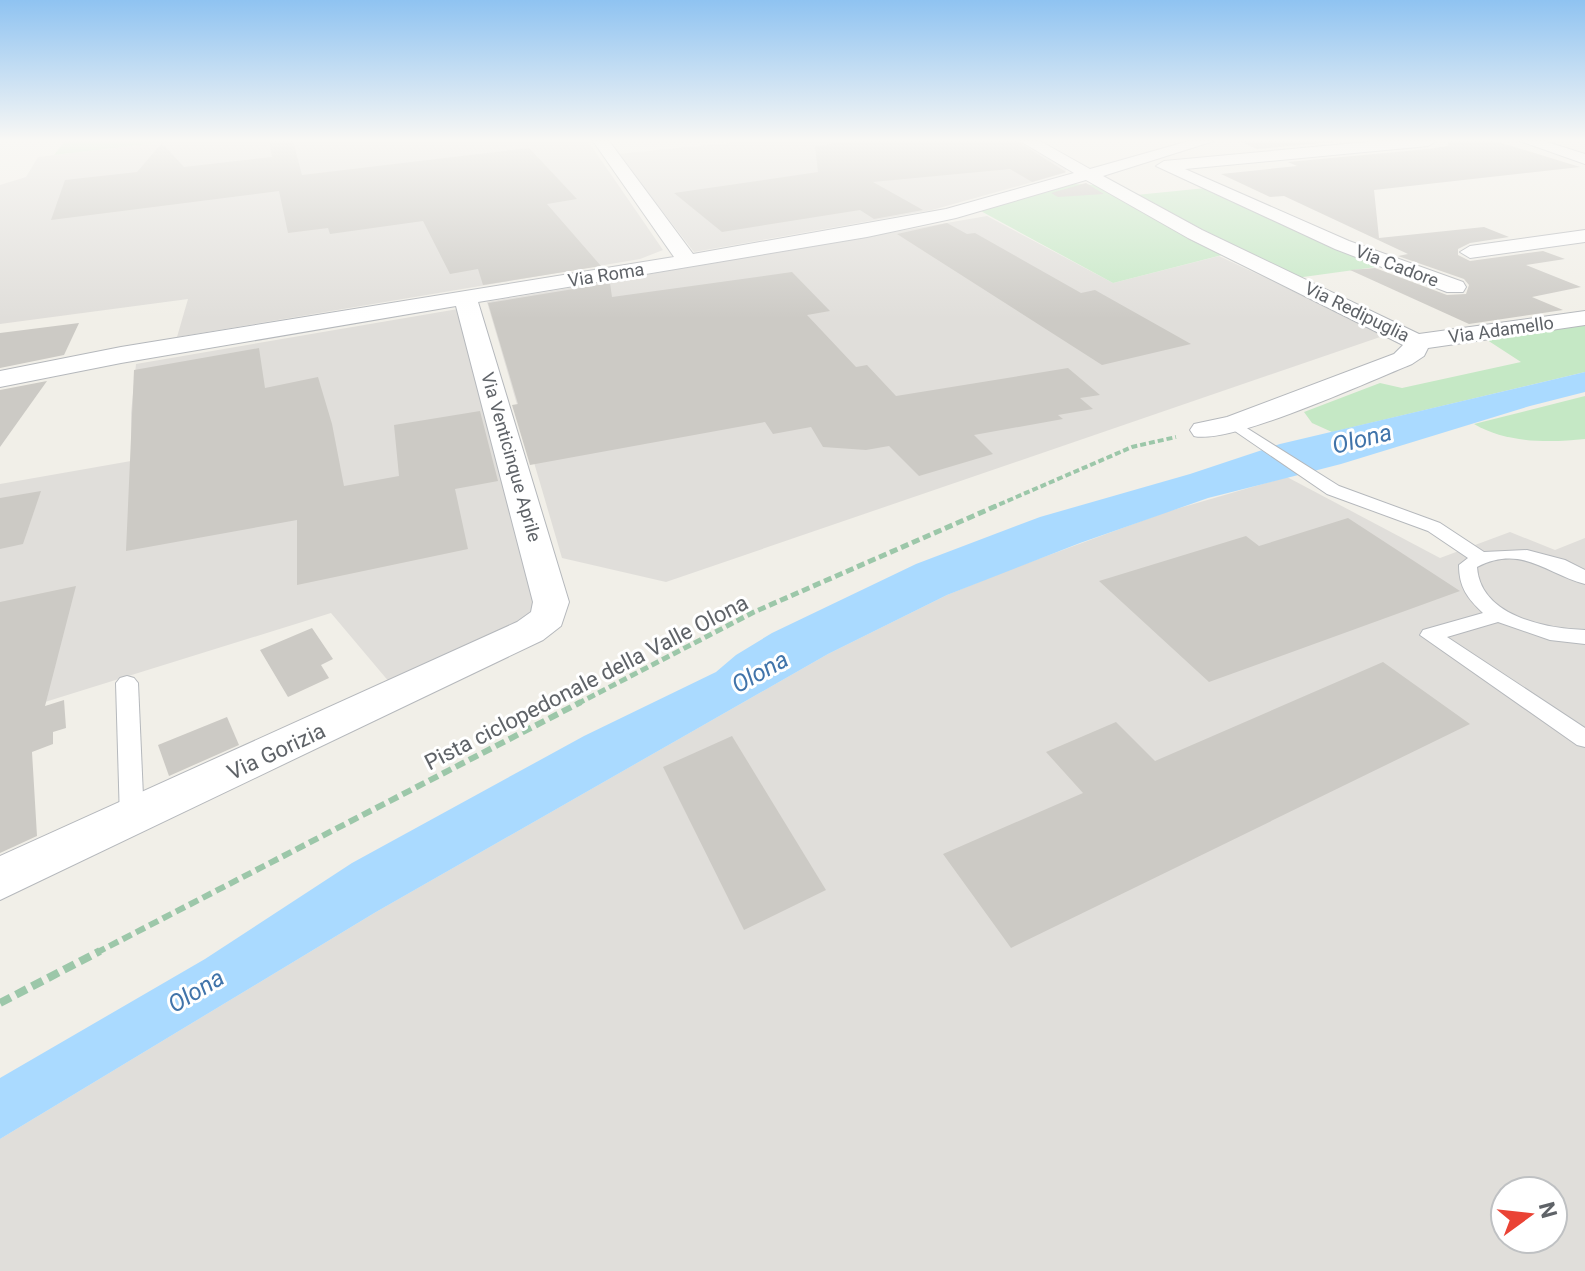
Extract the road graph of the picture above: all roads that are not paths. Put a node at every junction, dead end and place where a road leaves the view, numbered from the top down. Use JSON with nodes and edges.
{"nodes":[{"id":1,"x":644,"y":200,"type":"edge"},
{"id":2,"x":997,"y":200,"type":"edge"},
{"id":3,"x":1134,"y":200,"type":"edge"},
{"id":4,"x":1241,"y":200,"type":"edge"},
{"id":5,"x":1585,"y":236,"type":"edge"},
{"id":6,"x":1470,"y":252,"type":"dead end"},
{"id":7,"x":688,"y":262,"type":"junction"},
{"id":8,"x":1455,"y":287,"type":"dead end"},
{"id":9,"x":465,"y":298,"type":"junction"},
{"id":10,"x":1585,"y":318,"type":"edge"},
{"id":11,"x":1416,"y":342,"type":"junction"},
{"id":12,"x":0,"y":379,"type":"edge"},
{"id":13,"x":1234,"y":424,"type":"junction"},
{"id":14,"x":1204,"y":430,"type":"road end"},
{"id":15,"x":1479,"y":557,"type":"junction"},
{"id":16,"x":1585,"y":578,"type":"edge"},
{"id":17,"x":1498,"y":615,"type":"junction"},
{"id":18,"x":548,"y":617,"type":"joint"},
{"id":19,"x":1585,"y":637,"type":"edge"},
{"id":20,"x":127,"y":683,"type":"dead end"},
{"id":21,"x":1585,"y":739,"type":"edge"},
{"id":22,"x":132,"y":819,"type":"junction"},
{"id":23,"x":0,"y":879,"type":"edge"}],
"edges":[{"from":1,"to":7,"type":"street"},
{"from":2,"to":7,"type":"street","name":"Via Roma"},
{"from":3,"to":11,"type":"street","name":"Via Redipuglia"},
{"from":4,"to":8,"type":"street","name":"Via Cadore"},
{"from":5,"to":6,"type":"street"},
{"from":7,"to":9,"type":"street","name":"Via Roma"},
{"from":9,"to":12,"type":"street","name":"Via Roma"},
{"from":9,"to":18,"type":"street","name":"Via Venticinque Aprile"},
{"from":10,"to":11,"type":"street","name":"Via Adamello"},
{"from":11,"to":13,"type":"street","name":"Via Redipuglia"},
{"from":13,"to":14,"type":"street","name":"Via Redipuglia"},
{"from":13,"to":15,"type":"lane"},
{"from":15,"to":16,"type":"lane"},
{"from":15,"to":17,"type":"lane"},
{"from":17,"to":19,"type":"lane"},
{"from":17,"to":21,"type":"lane"},
{"from":18,"to":22,"type":"street","name":"Via Gorizia"},
{"from":20,"to":22,"type":"lane"},
{"from":22,"to":23,"type":"street","name":"Via Gorizia"}]}
